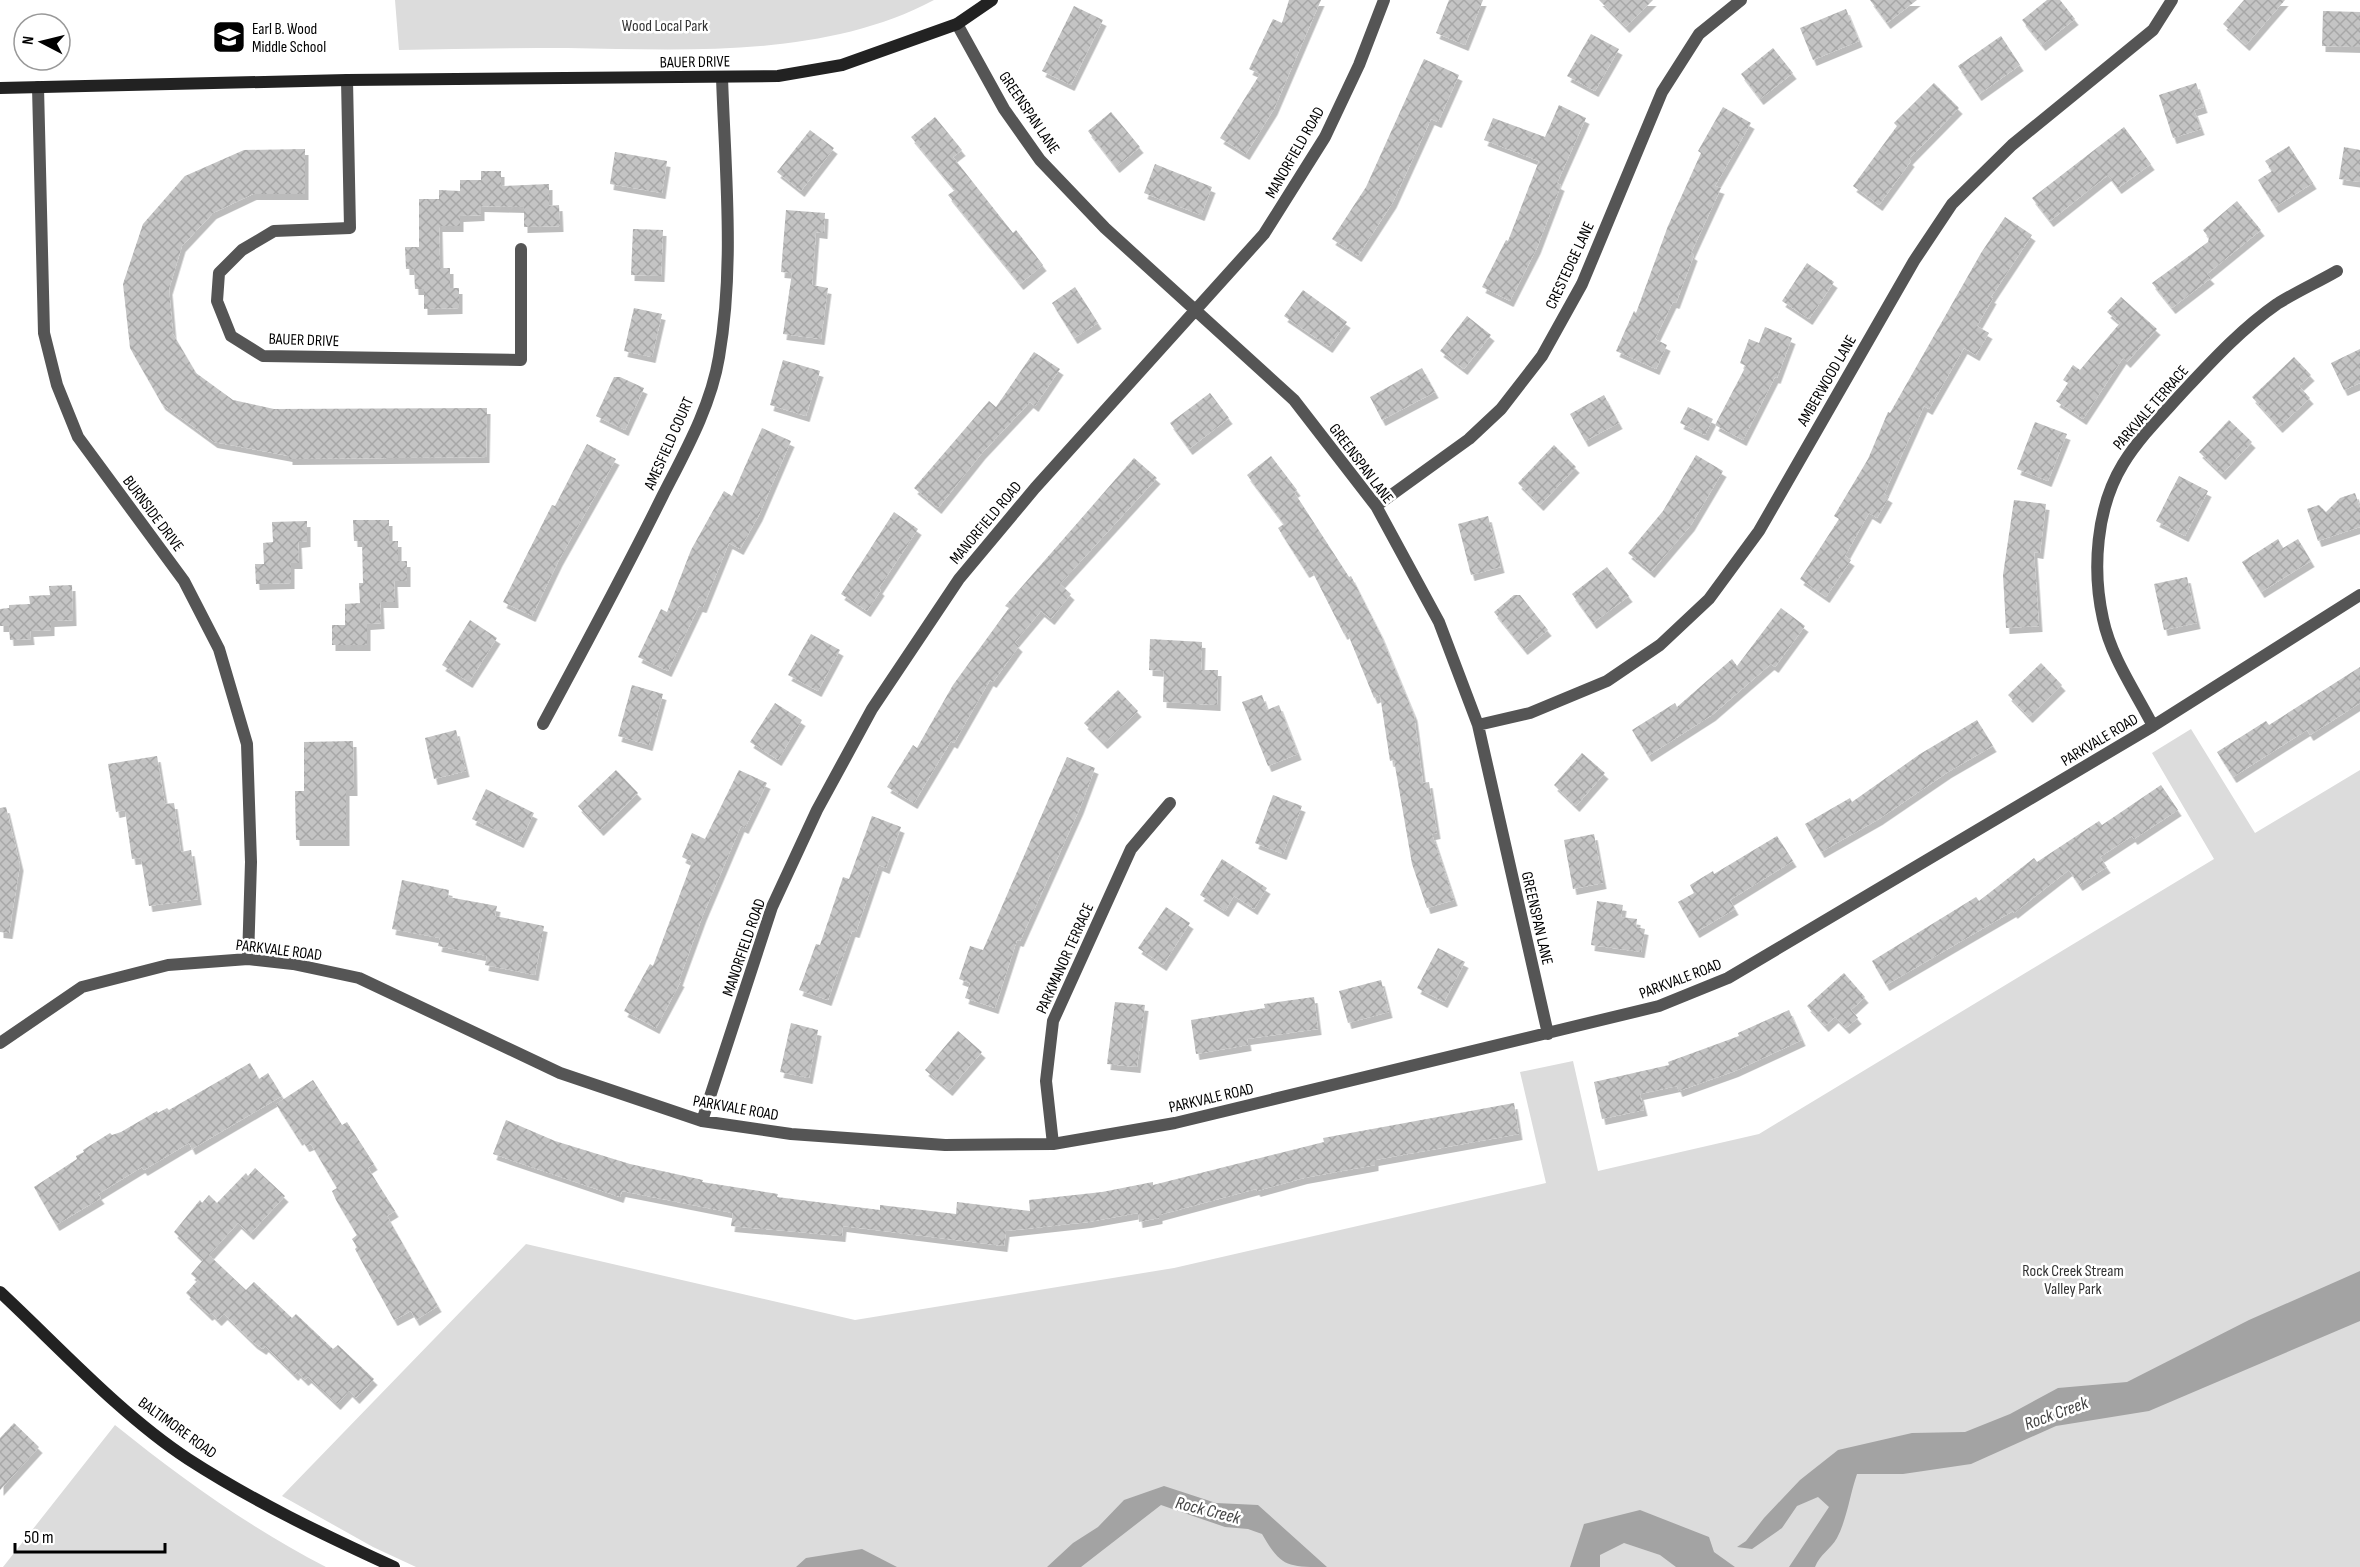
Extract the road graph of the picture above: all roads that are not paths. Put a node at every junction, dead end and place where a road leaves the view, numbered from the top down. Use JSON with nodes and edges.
{"nodes":[{"id":1,"x":992,"y":0,"type":"edge"},
{"id":2,"x":1384,"y":0,"type":"edge"},
{"id":3,"x":1741,"y":0,"type":"edge"},
{"id":4,"x":2172,"y":0,"type":"edge"},
{"id":5,"x":957,"y":24,"type":"junction"},
{"id":6,"x":723,"y":77,"type":"junction"},
{"id":7,"x":347,"y":80,"type":"junction"},
{"id":8,"x":38,"y":87,"type":"junction"},
{"id":9,"x":0,"y":88,"type":"edge"},
{"id":10,"x":521,"y":249,"type":"dead end"},
{"id":11,"x":2337,"y":271,"type":"dead end"},
{"id":12,"x":1197,"y":309,"type":"junction"},
{"id":13,"x":1376,"y":506,"type":"junction"},
{"id":14,"x":2360,"y":595,"type":"edge"},
{"id":15,"x":543,"y":724,"type":"dead end"},
{"id":16,"x":1478,"y":725,"type":"junction"},
{"id":17,"x":2153,"y":726,"type":"junction"},
{"id":18,"x":1170,"y":803,"type":"dead end"},
{"id":19,"x":248,"y":959,"type":"junction"},
{"id":20,"x":1548,"y":1034,"type":"junction"},
{"id":21,"x":0,"y":1043,"type":"edge"},
{"id":22,"x":702,"y":1121,"type":"junction"},
{"id":23,"x":1053,"y":1144,"type":"junction"},
{"id":24,"x":0,"y":1292,"type":"edge"},
{"id":25,"x":394,"y":1567,"type":"edge"}],
"edges":[{"from":1,"to":5,"type":"street","name":"BAUER DRIVE"},
{"from":2,"to":12,"type":"street","name":"MANORFIELD ROAD"},
{"from":3,"to":13,"type":"street","name":"CRESTEDGE LANE"},
{"from":4,"to":16,"type":"street","name":"AMBERWOOD LANE"},
{"from":5,"to":6,"type":"street","name":"BAUER DRIVE"},
{"from":5,"to":12,"type":"street","name":"GREENSPAN LANE"},
{"from":6,"to":7,"type":"street","name":"BAUER DRIVE"},
{"from":6,"to":15,"type":"street","name":"AMESFIELD COURT"},
{"from":7,"to":8,"type":"street","name":"BAUER DRIVE"},
{"from":7,"to":10,"type":"street","name":"BAUER DRIVE"},
{"from":8,"to":9,"type":"street","name":"BAUER DRIVE"},
{"from":8,"to":19,"type":"street","name":"BURNSIDE DRIVE"},
{"from":11,"to":17,"type":"street","name":"PARKVALE TERRACE"},
{"from":12,"to":13,"type":"street","name":"GREENSPAN LANE"},
{"from":12,"to":22,"type":"street","name":"MANORFIELD ROAD"},
{"from":13,"to":16,"type":"street","name":"GREENSPAN LANE"},
{"from":14,"to":17,"type":"street","name":"PARKVALE ROAD"},
{"from":16,"to":20,"type":"street","name":"GREENSPAN LANE"},
{"from":17,"to":20,"type":"street","name":"PARKVALE ROAD"},
{"from":18,"to":23,"type":"street","name":"PARKMANOR TERRACE"},
{"from":19,"to":21,"type":"street","name":"PARKVALE ROAD"},
{"from":19,"to":22,"type":"street","name":"PARKVALE ROAD"},
{"from":20,"to":23,"type":"street","name":"PARKVALE ROAD"},
{"from":22,"to":23,"type":"street","name":"PARKVALE ROAD"},
{"from":24,"to":25,"type":"street","name":"BALTIMORE ROAD"}]}
